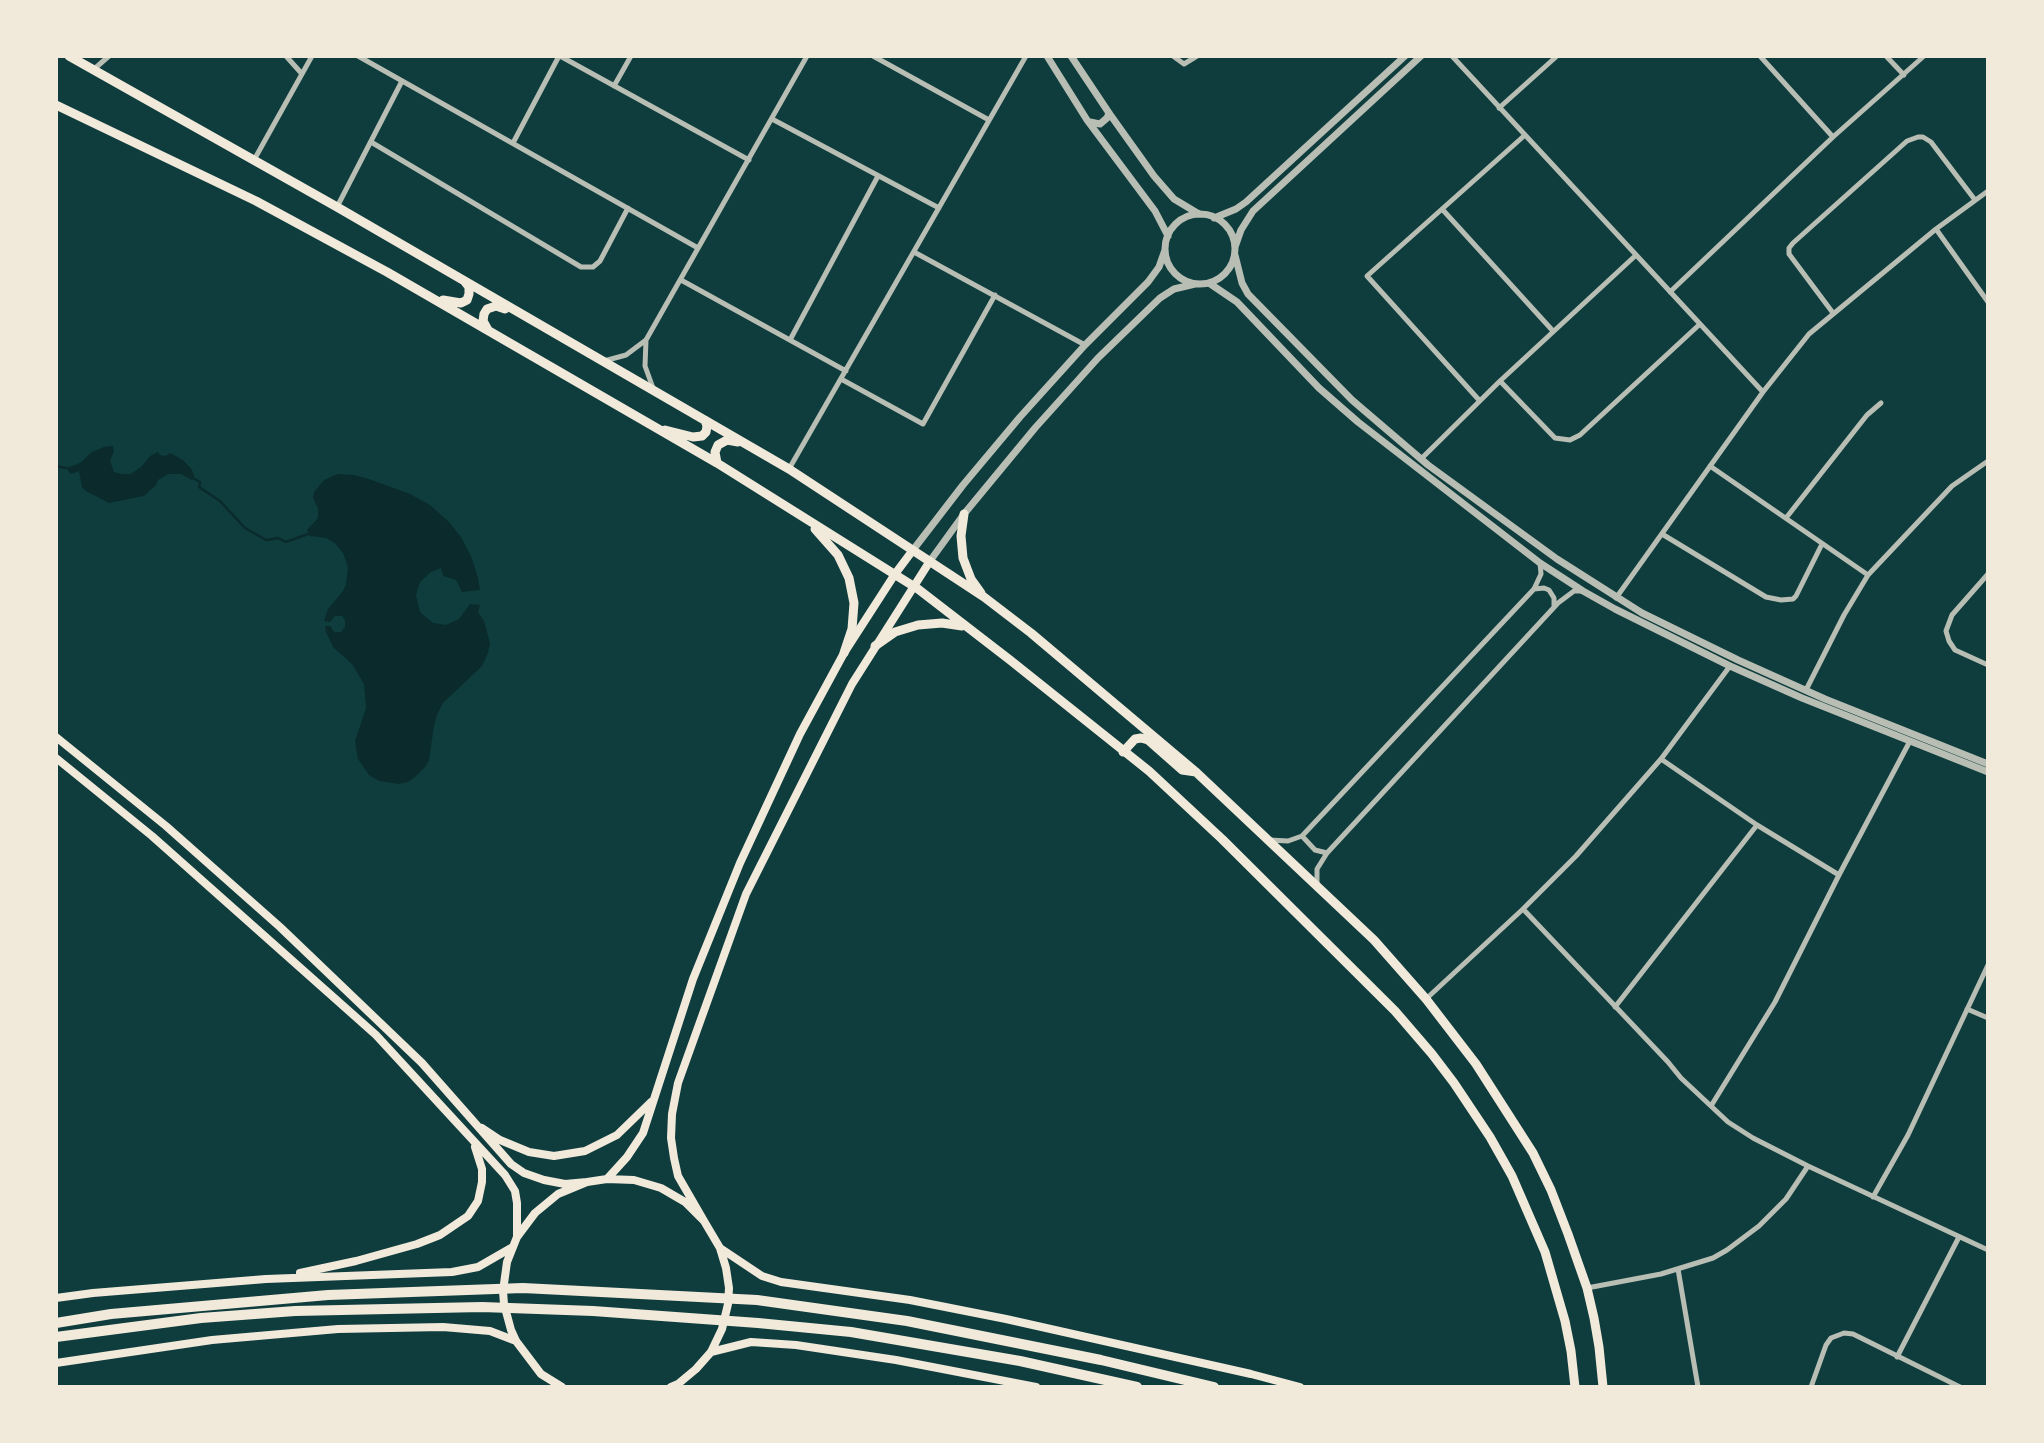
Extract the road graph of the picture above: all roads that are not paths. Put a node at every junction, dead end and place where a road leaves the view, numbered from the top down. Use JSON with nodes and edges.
{"nodes":[{"id":1,"x":69,"y":56,"type":"edge"},
{"id":2,"x":109,"y":56,"type":"edge"},
{"id":3,"x":286,"y":56,"type":"edge"},
{"id":4,"x":312,"y":56,"type":"edge"},
{"id":5,"x":358,"y":56,"type":"edge"},
{"id":6,"x":560,"y":56,"type":"edge"},
{"id":7,"x":631,"y":56,"type":"edge"},
{"id":8,"x":807,"y":56,"type":"edge"},
{"id":9,"x":873,"y":56,"type":"edge"},
{"id":10,"x":1026,"y":56,"type":"edge"},
{"id":11,"x":1047,"y":56,"type":"edge"},
{"id":12,"x":1072,"y":56,"type":"edge"},
{"id":13,"x":1172,"y":56,"type":"edge"},
{"id":14,"x":1197,"y":56,"type":"edge"},
{"id":15,"x":1405,"y":56,"type":"edge"},
{"id":16,"x":1421,"y":56,"type":"edge"},
{"id":17,"x":1452,"y":56,"type":"edge"},
{"id":18,"x":1557,"y":56,"type":"edge"},
{"id":19,"x":1760,"y":56,"type":"edge"},
{"id":20,"x":1886,"y":56,"type":"edge"},
{"id":21,"x":1924,"y":56,"type":"edge"},
{"id":22,"x":93,"y":70,"type":"junction"},
{"id":23,"x":302,"y":74,"type":"junction"},
{"id":24,"x":1903,"y":75,"type":"junction"},
{"id":25,"x":402,"y":81,"type":"junction"},
{"id":26,"x":614,"y":86,"type":"junction"},
{"id":27,"x":56,"y":105,"type":"edge"},
{"id":28,"x":1499,"y":108,"type":"junction"},
{"id":29,"x":1109,"y":114,"type":"junction"},
{"id":30,"x":772,"y":119,"type":"junction"},
{"id":31,"x":989,"y":120,"type":"junction"},
{"id":32,"x":1087,"y":120,"type":"junction"},
{"id":33,"x":1525,"y":135,"type":"junction"},
{"id":34,"x":1833,"y":137,"type":"junction"},
{"id":35,"x":371,"y":142,"type":"junction"},
{"id":36,"x":513,"y":143,"type":"junction"},
{"id":37,"x":254,"y":160,"type":"junction"},
{"id":38,"x":749,"y":160,"type":"junction"},
{"id":39,"x":878,"y":176,"type":"junction"},
{"id":40,"x":1988,"y":191,"type":"edge"},
{"id":41,"x":1975,"y":200,"type":"junction"},
{"id":42,"x":337,"y":207,"type":"junction"},
{"id":43,"x":628,"y":208,"type":"junction"},
{"id":44,"x":939,"y":208,"type":"junction"},
{"id":45,"x":1442,"y":209,"type":"junction"},
{"id":46,"x":1199,"y":215,"type":"junction"},
{"id":47,"x":1214,"y":218,"type":"junction"},
{"id":48,"x":1936,"y":229,"type":"junction"},
{"id":49,"x":1168,"y":236,"type":"junction"},
{"id":50,"x":698,"y":248,"type":"junction"},
{"id":51,"x":1165,"y":250,"type":"junction"},
{"id":52,"x":1235,"y":251,"type":"junction"},
{"id":53,"x":914,"y":252,"type":"junction"},
{"id":54,"x":1635,"y":256,"type":"junction"},
{"id":55,"x":681,"y":280,"type":"junction"},
{"id":56,"x":464,"y":281,"type":"junction"},
{"id":57,"x":1209,"y":283,"type":"junction"},
{"id":58,"x":1195,"y":284,"type":"junction"},
{"id":59,"x":1670,"y":292,"type":"junction"},
{"id":60,"x":425,"y":294,"type":"junction"},
{"id":61,"x":995,"y":295,"type":"junction"},
{"id":62,"x":1988,"y":302,"type":"edge"},
{"id":63,"x":1833,"y":313,"type":"junction"},
{"id":64,"x":535,"y":322,"type":"junction"},
{"id":65,"x":1700,"y":324,"type":"junction"},
{"id":66,"x":489,"y":331,"type":"junction"},
{"id":67,"x":1553,"y":331,"type":"junction"},
{"id":68,"x":646,"y":340,"type":"junction"},
{"id":69,"x":790,"y":340,"type":"junction"},
{"id":70,"x":1085,"y":345,"type":"junction"},
{"id":71,"x":603,"y":361,"type":"junction"},
{"id":72,"x":846,"y":371,"type":"junction"},
{"id":73,"x":841,"y":379,"type":"junction"},
{"id":74,"x":1500,"y":381,"type":"junction"},
{"id":75,"x":653,"y":389,"type":"junction"},
{"id":76,"x":1763,"y":392,"type":"junction"},
{"id":77,"x":1479,"y":400,"type":"junction"},
{"id":78,"x":1881,"y":403,"type":"dead end"},
{"id":79,"x":705,"y":420,"type":"junction"},
{"id":80,"x":653,"y":427,"type":"junction"},
{"id":81,"x":753,"y":448,"type":"junction"},
{"id":82,"x":1420,"y":459,"type":"junction"},
{"id":83,"x":717,"y":463,"type":"junction"},
{"id":84,"x":1986,"y":464,"type":"edge"},
{"id":85,"x":1710,"y":467,"type":"junction"},
{"id":86,"x":789,"y":470,"type":"junction"},
{"id":87,"x":964,"y":514,"type":"junction"},
{"id":88,"x":801,"y":516,"type":"junction"},
{"id":89,"x":1786,"y":519,"type":"junction"},
{"id":90,"x":1662,"y":534,"type":"junction"},
{"id":91,"x":1822,"y":544,"type":"junction"},
{"id":92,"x":913,"y":550,"type":"junction"},
{"id":93,"x":930,"y":561,"type":"junction"},
{"id":94,"x":1540,"y":563,"type":"junction"},
{"id":95,"x":1988,"y":574,"type":"edge"},
{"id":96,"x":895,"y":575,"type":"junction"},
{"id":97,"x":1868,"y":575,"type":"junction"},
{"id":98,"x":913,"y":586,"type":"junction"},
{"id":99,"x":1534,"y":589,"type":"junction"},
{"id":100,"x":1583,"y":591,"type":"junction"},
{"id":101,"x":984,"y":597,"type":"junction"},
{"id":102,"x":1616,"y":598,"type":"junction"},
{"id":103,"x":1553,"y":608,"type":"junction"},
{"id":104,"x":966,"y":626,"type":"junction"},
{"id":105,"x":875,"y":646,"type":"junction"},
{"id":106,"x":844,"y":653,"type":"junction"},
{"id":107,"x":1988,"y":665,"type":"edge"},
{"id":108,"x":1730,"y":666,"type":"junction"},
{"id":109,"x":1806,"y":690,"type":"junction"},
{"id":110,"x":56,"y":737,"type":"edge"},
{"id":111,"x":1910,"y":741,"type":"junction"},
{"id":112,"x":1124,"y":752,"type":"junction"},
{"id":113,"x":56,"y":758,"type":"edge"},
{"id":114,"x":1661,"y":759,"type":"junction"},
{"id":115,"x":1988,"y":764,"type":"edge"},
{"id":116,"x":1988,"y":772,"type":"edge"},
{"id":117,"x":1197,"y":773,"type":"junction"},
{"id":118,"x":1757,"y":825,"type":"junction"},
{"id":119,"x":1302,"y":836,"type":"junction"},
{"id":120,"x":1265,"y":838,"type":"junction"},
{"id":121,"x":1327,"y":853,"type":"junction"},
{"id":122,"x":1839,"y":875,"type":"junction"},
{"id":123,"x":1318,"y":890,"type":"junction"},
{"id":124,"x":1523,"y":909,"type":"junction"},
{"id":125,"x":1988,"y":965,"type":"edge"},
{"id":126,"x":1426,"y":999,"type":"junction"},
{"id":127,"x":1615,"y":1007,"type":"junction"},
{"id":128,"x":1967,"y":1009,"type":"junction"},
{"id":129,"x":1988,"y":1018,"type":"edge"},
{"id":130,"x":653,"y":1100,"type":"junction"},
{"id":131,"x":1711,"y":1105,"type":"junction"},
{"id":132,"x":472,"y":1122,"type":"junction"},
{"id":133,"x":468,"y":1135,"type":"junction"},
{"id":134,"x":1808,"y":1166,"type":"junction"},
{"id":135,"x":607,"y":1179,"type":"junction"},
{"id":136,"x":587,"y":1182,"type":"junction"},
{"id":137,"x":1873,"y":1197,"type":"junction"},
{"id":138,"x":704,"y":1221,"type":"junction"},
{"id":139,"x":517,"y":1237,"type":"junction"},
{"id":140,"x":1959,"y":1237,"type":"junction"},
{"id":141,"x":511,"y":1248,"type":"junction"},
{"id":142,"x":720,"y":1248,"type":"junction"},
{"id":143,"x":1988,"y":1250,"type":"edge"},
{"id":144,"x":1678,"y":1269,"type":"junction"},
{"id":145,"x":265,"y":1279,"type":"junction"},
{"id":146,"x":1587,"y":1288,"type":"junction"},
{"id":147,"x":56,"y":1298,"type":"edge"},
{"id":148,"x":56,"y":1320,"type":"edge"},
{"id":149,"x":56,"y":1339,"type":"edge"},
{"id":150,"x":516,"y":1341,"type":"junction"},
{"id":151,"x":711,"y":1352,"type":"junction"},
{"id":152,"x":1898,"y":1357,"type":"junction"},
{"id":153,"x":56,"y":1363,"type":"edge"},
{"id":154,"x":541,"y":1374,"type":"junction"},
{"id":155,"x":674,"y":1386,"type":"edge"},
{"id":156,"x":1212,"y":1386,"type":"edge"},
{"id":157,"x":551,"y":1387,"type":"edge"},
{"id":158,"x":562,"y":1387,"type":"edge"},
{"id":159,"x":1036,"y":1387,"type":"edge"},
{"id":160,"x":1137,"y":1387,"type":"edge"},
{"id":161,"x":1223,"y":1387,"type":"edge"},
{"id":162,"x":1300,"y":1387,"type":"edge"},
{"id":163,"x":1575,"y":1387,"type":"edge"},
{"id":164,"x":1603,"y":1387,"type":"edge"},
{"id":165,"x":1698,"y":1387,"type":"edge"},
{"id":166,"x":1811,"y":1387,"type":"edge"},
{"id":167,"x":1960,"y":1387,"type":"edge"}],
"edges":[{"from":1,"to":22,"type":"main road"},
{"from":2,"to":22,"type":"street"},
{"from":3,"to":23,"type":"street"},
{"from":4,"to":23,"type":"street"},
{"from":5,"to":25,"type":"street"},
{"from":6,"to":26,"type":"street"},
{"from":6,"to":36,"type":"street"},
{"from":7,"to":26,"type":"street"},
{"from":8,"to":30,"type":"street"},
{"from":9,"to":31,"type":"street"},
{"from":10,"to":31,"type":"street"},
{"from":11,"to":32,"type":"street"},
{"from":12,"to":29,"type":"street"},
{"from":13,"to":14,"type":"street"},
{"from":15,"to":47,"type":"street"},
{"from":16,"to":52,"type":"street"},
{"from":17,"to":28,"type":"street"},
{"from":18,"to":28,"type":"street"},
{"from":19,"to":34,"type":"street"},
{"from":20,"to":24,"type":"street"},
{"from":21,"to":24,"type":"street"},
{"from":22,"to":37,"type":"main road"},
{"from":23,"to":37,"type":"street"},
{"from":24,"to":34,"type":"street"},
{"from":25,"to":35,"type":"street"},
{"from":25,"to":36,"type":"street"},
{"from":26,"to":38,"type":"street"},
{"from":27,"to":60,"type":"main road"},
{"from":28,"to":33,"type":"street"},
{"from":29,"to":32,"type":"street"},
{"from":29,"to":46,"type":"street"},
{"from":30,"to":38,"type":"street"},
{"from":30,"to":39,"type":"street"},
{"from":31,"to":44,"type":"street"},
{"from":32,"to":49,"type":"street"},
{"from":33,"to":45,"type":"street"},
{"from":33,"to":54,"type":"street"},
{"from":34,"to":59,"type":"street"},
{"from":35,"to":42,"type":"street"},
{"from":35,"to":43,"type":"street"},
{"from":36,"to":43,"type":"street"},
{"from":37,"to":42,"type":"main road"},
{"from":38,"to":50,"type":"street"},
{"from":39,"to":44,"type":"street"},
{"from":39,"to":69,"type":"street"},
{"from":40,"to":41,"type":"street"},
{"from":41,"to":48,"type":"street"},
{"from":41,"to":63,"type":"street"},
{"from":42,"to":56,"type":"main road"},
{"from":43,"to":50,"type":"street"},
{"from":44,"to":53,"type":"street"},
{"from":45,"to":67,"type":"street"},
{"from":45,"to":77,"type":"street"},
{"from":46,"to":47,"type":"street"},
{"from":46,"to":49,"type":"street"},
{"from":47,"to":52,"type":"street"},
{"from":48,"to":62,"type":"street"},
{"from":48,"to":63,"type":"street"},
{"from":49,"to":51,"type":"street"},
{"from":50,"to":55,"type":"street"},
{"from":51,"to":58,"type":"street"},
{"from":51,"to":70,"type":"street"},
{"from":52,"to":57,"type":"street"},
{"from":52,"to":82,"type":"street"},
{"from":53,"to":61,"type":"street"},
{"from":53,"to":72,"type":"street"},
{"from":54,"to":59,"type":"street"},
{"from":54,"to":67,"type":"street"},
{"from":55,"to":68,"type":"street"},
{"from":55,"to":69,"type":"street"},
{"from":56,"to":60,"type":"main road"},
{"from":56,"to":64,"type":"main road"},
{"from":57,"to":58,"type":"street"},
{"from":57,"to":94,"type":"street"},
{"from":58,"to":87,"type":"street"},
{"from":59,"to":65,"type":"street"},
{"from":60,"to":66,"type":"main road"},
{"from":61,"to":70,"type":"street"},
{"from":61,"to":73,"type":"street"},
{"from":63,"to":76,"type":"street"},
{"from":64,"to":66,"type":"main road"},
{"from":64,"to":71,"type":"main road"},
{"from":65,"to":74,"type":"street"},
{"from":65,"to":76,"type":"street"},
{"from":66,"to":80,"type":"main road"},
{"from":67,"to":74,"type":"street"},
{"from":68,"to":71,"type":"street"},
{"from":68,"to":75,"type":"street"},
{"from":69,"to":72,"type":"street"},
{"from":70,"to":92,"type":"street"},
{"from":71,"to":75,"type":"main road"},
{"from":72,"to":73,"type":"street"},
{"from":73,"to":86,"type":"street"},
{"from":74,"to":77,"type":"street"},
{"from":75,"to":79,"type":"main road"},
{"from":76,"to":85,"type":"street"},
{"from":77,"to":82,"type":"street"},
{"from":78,"to":89,"type":"street"},
{"from":79,"to":80,"type":"main road"},
{"from":79,"to":81,"type":"main road"},
{"from":80,"to":83,"type":"main road"},
{"from":81,"to":83,"type":"main road"},
{"from":81,"to":86,"type":"main road"},
{"from":82,"to":102,"type":"street"},
{"from":83,"to":88,"type":"main road"},
{"from":84,"to":97,"type":"street"},
{"from":85,"to":89,"type":"street"},
{"from":85,"to":90,"type":"street"},
{"from":86,"to":92,"type":"main road"},
{"from":87,"to":93,"type":"street"},
{"from":87,"to":101,"type":"main road"},
{"from":88,"to":96,"type":"main road"},
{"from":88,"to":106,"type":"main road"},
{"from":89,"to":91,"type":"street"},
{"from":90,"to":91,"type":"street"},
{"from":90,"to":102,"type":"street"},
{"from":91,"to":97,"type":"street"},
{"from":92,"to":93,"type":"main road"},
{"from":92,"to":96,"type":"main road"},
{"from":93,"to":98,"type":"main road"},
{"from":93,"to":101,"type":"main road"},
{"from":94,"to":99,"type":"street"},
{"from":94,"to":100,"type":"street"},
{"from":95,"to":107,"type":"street"},
{"from":96,"to":98,"type":"main road"},
{"from":96,"to":106,"type":"main road"},
{"from":97,"to":109,"type":"street"},
{"from":98,"to":104,"type":"main road"},
{"from":98,"to":105,"type":"main road"},
{"from":99,"to":103,"type":"street"},
{"from":99,"to":119,"type":"street"},
{"from":100,"to":103,"type":"street"},
{"from":100,"to":108,"type":"street"},
{"from":101,"to":117,"type":"main road"},
{"from":102,"to":109,"type":"street"},
{"from":103,"to":121,"type":"street"},
{"from":104,"to":105,"type":"main road"},
{"from":104,"to":112,"type":"main road"},
{"from":105,"to":138,"type":"main road"},
{"from":106,"to":130,"type":"main road"},
{"from":108,"to":111,"type":"street"},
{"from":108,"to":114,"type":"street"},
{"from":109,"to":115,"type":"street"},
{"from":110,"to":132,"type":"main road"},
{"from":111,"to":116,"type":"street"},
{"from":111,"to":122,"type":"street"},
{"from":112,"to":117,"type":"main road"},
{"from":112,"to":163,"type":"main road"},
{"from":113,"to":133,"type":"main road"},
{"from":114,"to":118,"type":"street"},
{"from":114,"to":124,"type":"street"},
{"from":117,"to":120,"type":"main road"},
{"from":118,"to":122,"type":"street"},
{"from":118,"to":127,"type":"street"},
{"from":119,"to":120,"type":"street"},
{"from":119,"to":121,"type":"street"},
{"from":120,"to":123,"type":"main road"},
{"from":121,"to":123,"type":"street"},
{"from":122,"to":131,"type":"street"},
{"from":123,"to":126,"type":"main road"},
{"from":124,"to":126,"type":"street"},
{"from":124,"to":127,"type":"street"},
{"from":125,"to":128,"type":"street"},
{"from":126,"to":146,"type":"main road"},
{"from":127,"to":131,"type":"street"},
{"from":128,"to":129,"type":"street"},
{"from":128,"to":137,"type":"street"},
{"from":130,"to":132,"type":"main road"},
{"from":130,"to":135,"type":"main road"},
{"from":131,"to":134,"type":"street"},
{"from":132,"to":136,"type":"main road"},
{"from":133,"to":139,"type":"main road"},
{"from":133,"to":145,"type":"main road"},
{"from":134,"to":137,"type":"street"},
{"from":134,"to":144,"type":"street"},
{"from":135,"to":136,"type":"main road"},
{"from":135,"to":138,"type":"main road"},
{"from":136,"to":139,"type":"main road"},
{"from":137,"to":140,"type":"street"},
{"from":138,"to":142,"type":"main road"},
{"from":139,"to":141,"type":"main road"},
{"from":140,"to":143,"type":"street"},
{"from":140,"to":152,"type":"street"},
{"from":141,"to":145,"type":"main road"},
{"from":141,"to":150,"type":"main road"},
{"from":142,"to":151,"type":"main road"},
{"from":142,"to":162,"type":"main road"},
{"from":144,"to":146,"type":"street"},
{"from":144,"to":165,"type":"street"},
{"from":145,"to":147,"type":"main road"},
{"from":146,"to":164,"type":"main road"},
{"from":148,"to":156,"type":"highway"},
{"from":149,"to":160,"type":"highway"},
{"from":150,"to":153,"type":"main road"},
{"from":150,"to":154,"type":"main road"},
{"from":151,"to":155,"type":"main road"},
{"from":151,"to":159,"type":"main road"},
{"from":152,"to":166,"type":"street"},
{"from":152,"to":167,"type":"street"},
{"from":154,"to":157,"type":"street"},
{"from":154,"to":158,"type":"main road"},
{"from":156,"to":161,"type":"highway"}]}
